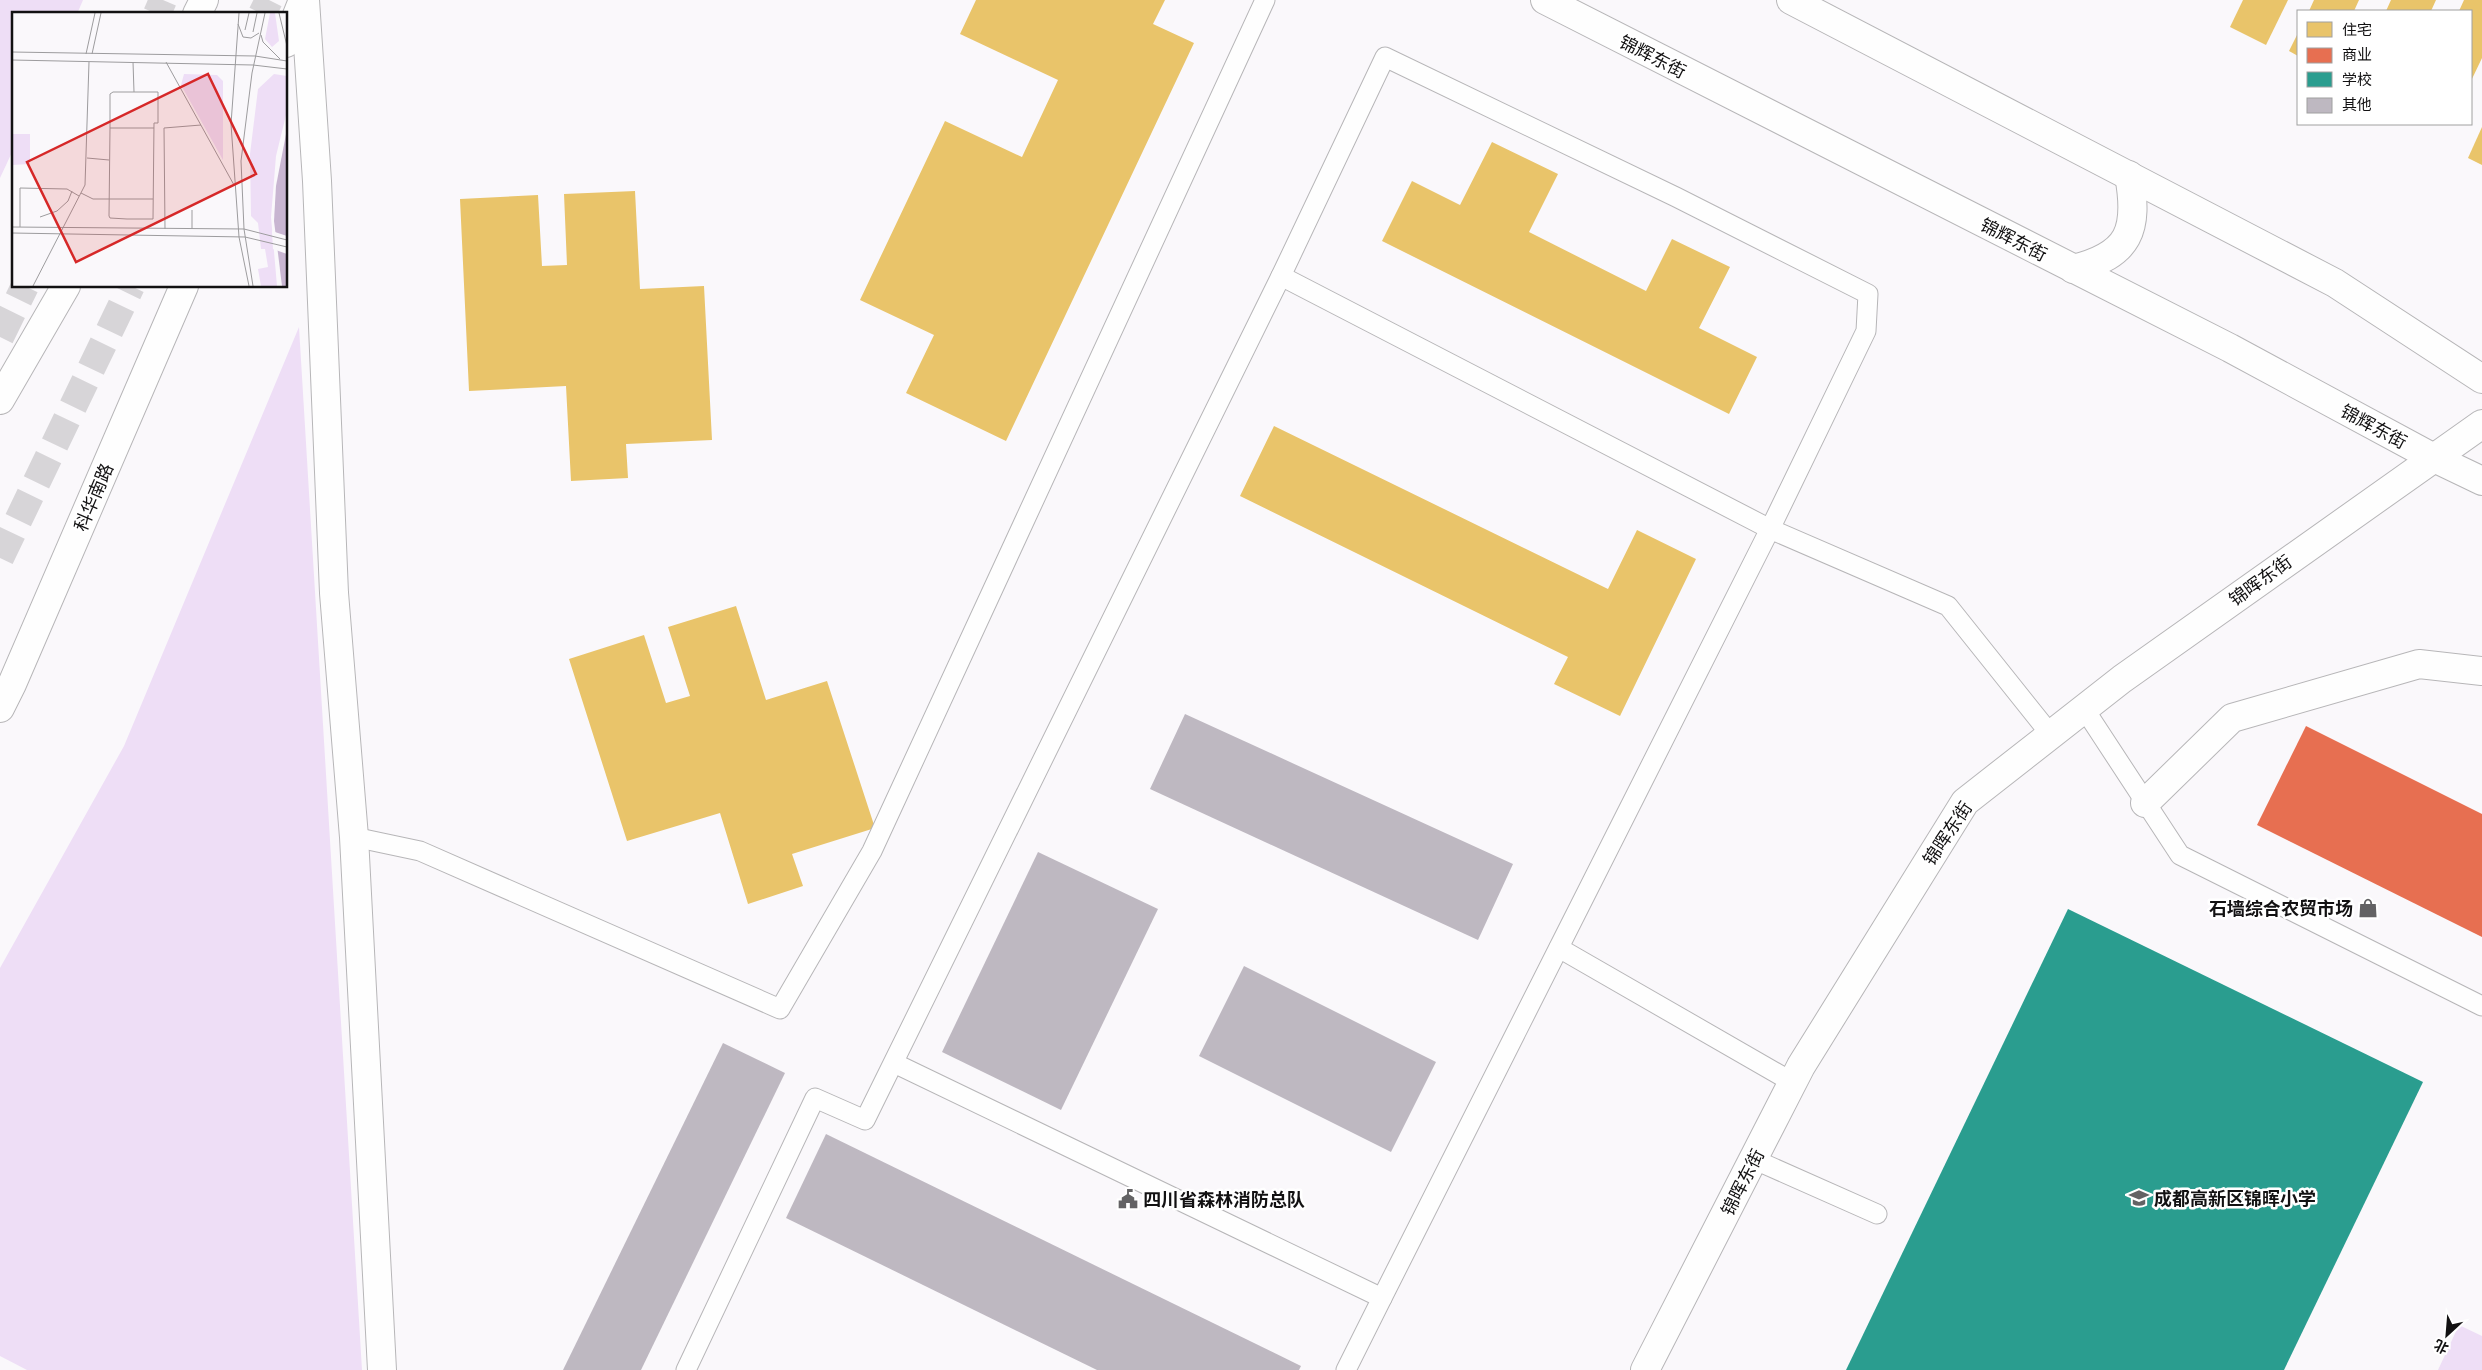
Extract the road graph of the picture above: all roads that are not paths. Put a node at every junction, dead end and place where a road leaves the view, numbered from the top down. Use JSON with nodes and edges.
{"nodes":[{"id":1,"x":204,"y":0,"type":"edge"},
{"id":2,"x":304,"y":0,"type":"edge"},
{"id":3,"x":1265,"y":0,"type":"edge"},
{"id":4,"x":1545,"y":0,"type":"edge"},
{"id":5,"x":1791,"y":0,"type":"edge"},
{"id":6,"x":199,"y":12,"type":"edge"},
{"id":7,"x":288,"y":38,"type":"edge"},
{"id":8,"x":2129,"y":175,"type":"junction"},
{"id":9,"x":2073,"y":268,"type":"junction"},
{"id":10,"x":1281,"y":276,"type":"junction"},
{"id":11,"x":65,"y":288,"type":"edge"},
{"id":12,"x":183,"y":288,"type":"edge"},
{"id":13,"x":2482,"y":379,"type":"edge"},
{"id":14,"x":0,"y":400,"type":"edge"},
{"id":15,"x":2482,"y":424,"type":"edge"},
{"id":16,"x":2432,"y":457,"type":"junction"},
{"id":17,"x":2482,"y":481,"type":"edge"},
{"id":18,"x":1770,"y":529,"type":"junction"},
{"id":19,"x":2482,"y":671,"type":"edge"},
{"id":20,"x":0,"y":708,"type":"edge"},
{"id":21,"x":2085,"y":710,"type":"junction"},
{"id":22,"x":2051,"y":735,"type":"junction"},
{"id":23,"x":2145,"y":803,"type":"junction"},
{"id":24,"x":354,"y":837,"type":"junction"},
{"id":25,"x":1558,"y":948,"type":"junction"},
{"id":26,"x":2482,"y":1006,"type":"edge"},
{"id":27,"x":894,"y":1062,"type":"junction"},
{"id":28,"x":1792,"y":1082,"type":"junction"},
{"id":29,"x":1753,"y":1159,"type":"junction"},
{"id":30,"x":1877,"y":1214,"type":"dead end"},
{"id":31,"x":1382,"y":1298,"type":"junction"},
{"id":32,"x":382,"y":1370,"type":"edge"},
{"id":33,"x":686,"y":1370,"type":"edge"},
{"id":34,"x":1346,"y":1370,"type":"edge"},
{"id":35,"x":1645,"y":1370,"type":"edge"}],
"edges":[{"from":1,"to":6,"type":"street"},
{"from":2,"to":7,"type":"street"},
{"from":2,"to":24,"type":"street"},
{"from":3,"to":24,"type":"lane"},
{"from":4,"to":9,"type":"street","name":"锦辉东街"},
{"from":5,"to":8,"type":"street"},
{"from":8,"to":9,"type":"street"},
{"from":8,"to":13,"type":"street"},
{"from":9,"to":16,"type":"street","name":"锦辉东街"},
{"from":10,"to":18,"type":"lane"},
{"from":10,"to":18,"type":"lane"},
{"from":10,"to":27,"type":"lane"},
{"from":11,"to":14,"type":"street"},
{"from":12,"to":20,"type":"street","name":"科华南路"},
{"from":15,"to":16,"type":"street","name":"锦晖东街"},
{"from":16,"to":17,"type":"street","name":"锦辉东街"},
{"from":16,"to":21,"type":"street","name":"锦晖东街"},
{"from":18,"to":22,"type":"lane"},
{"from":18,"to":25,"type":"lane"},
{"from":19,"to":23,"type":"street"},
{"from":21,"to":22,"type":"street","name":"锦晖东街"},
{"from":21,"to":23,"type":"lane"},
{"from":22,"to":28,"type":"street","name":"锦晖东街"},
{"from":23,"to":26,"type":"lane"},
{"from":24,"to":32,"type":"street"},
{"from":25,"to":28,"type":"lane"},
{"from":25,"to":31,"type":"lane"},
{"from":27,"to":31,"type":"lane"},
{"from":27,"to":33,"type":"lane"},
{"from":28,"to":29,"type":"street","name":"锦晖东街"},
{"from":29,"to":30,"type":"lane"},
{"from":29,"to":35,"type":"street","name":"锦晖东街"},
{"from":31,"to":34,"type":"lane"}]}
